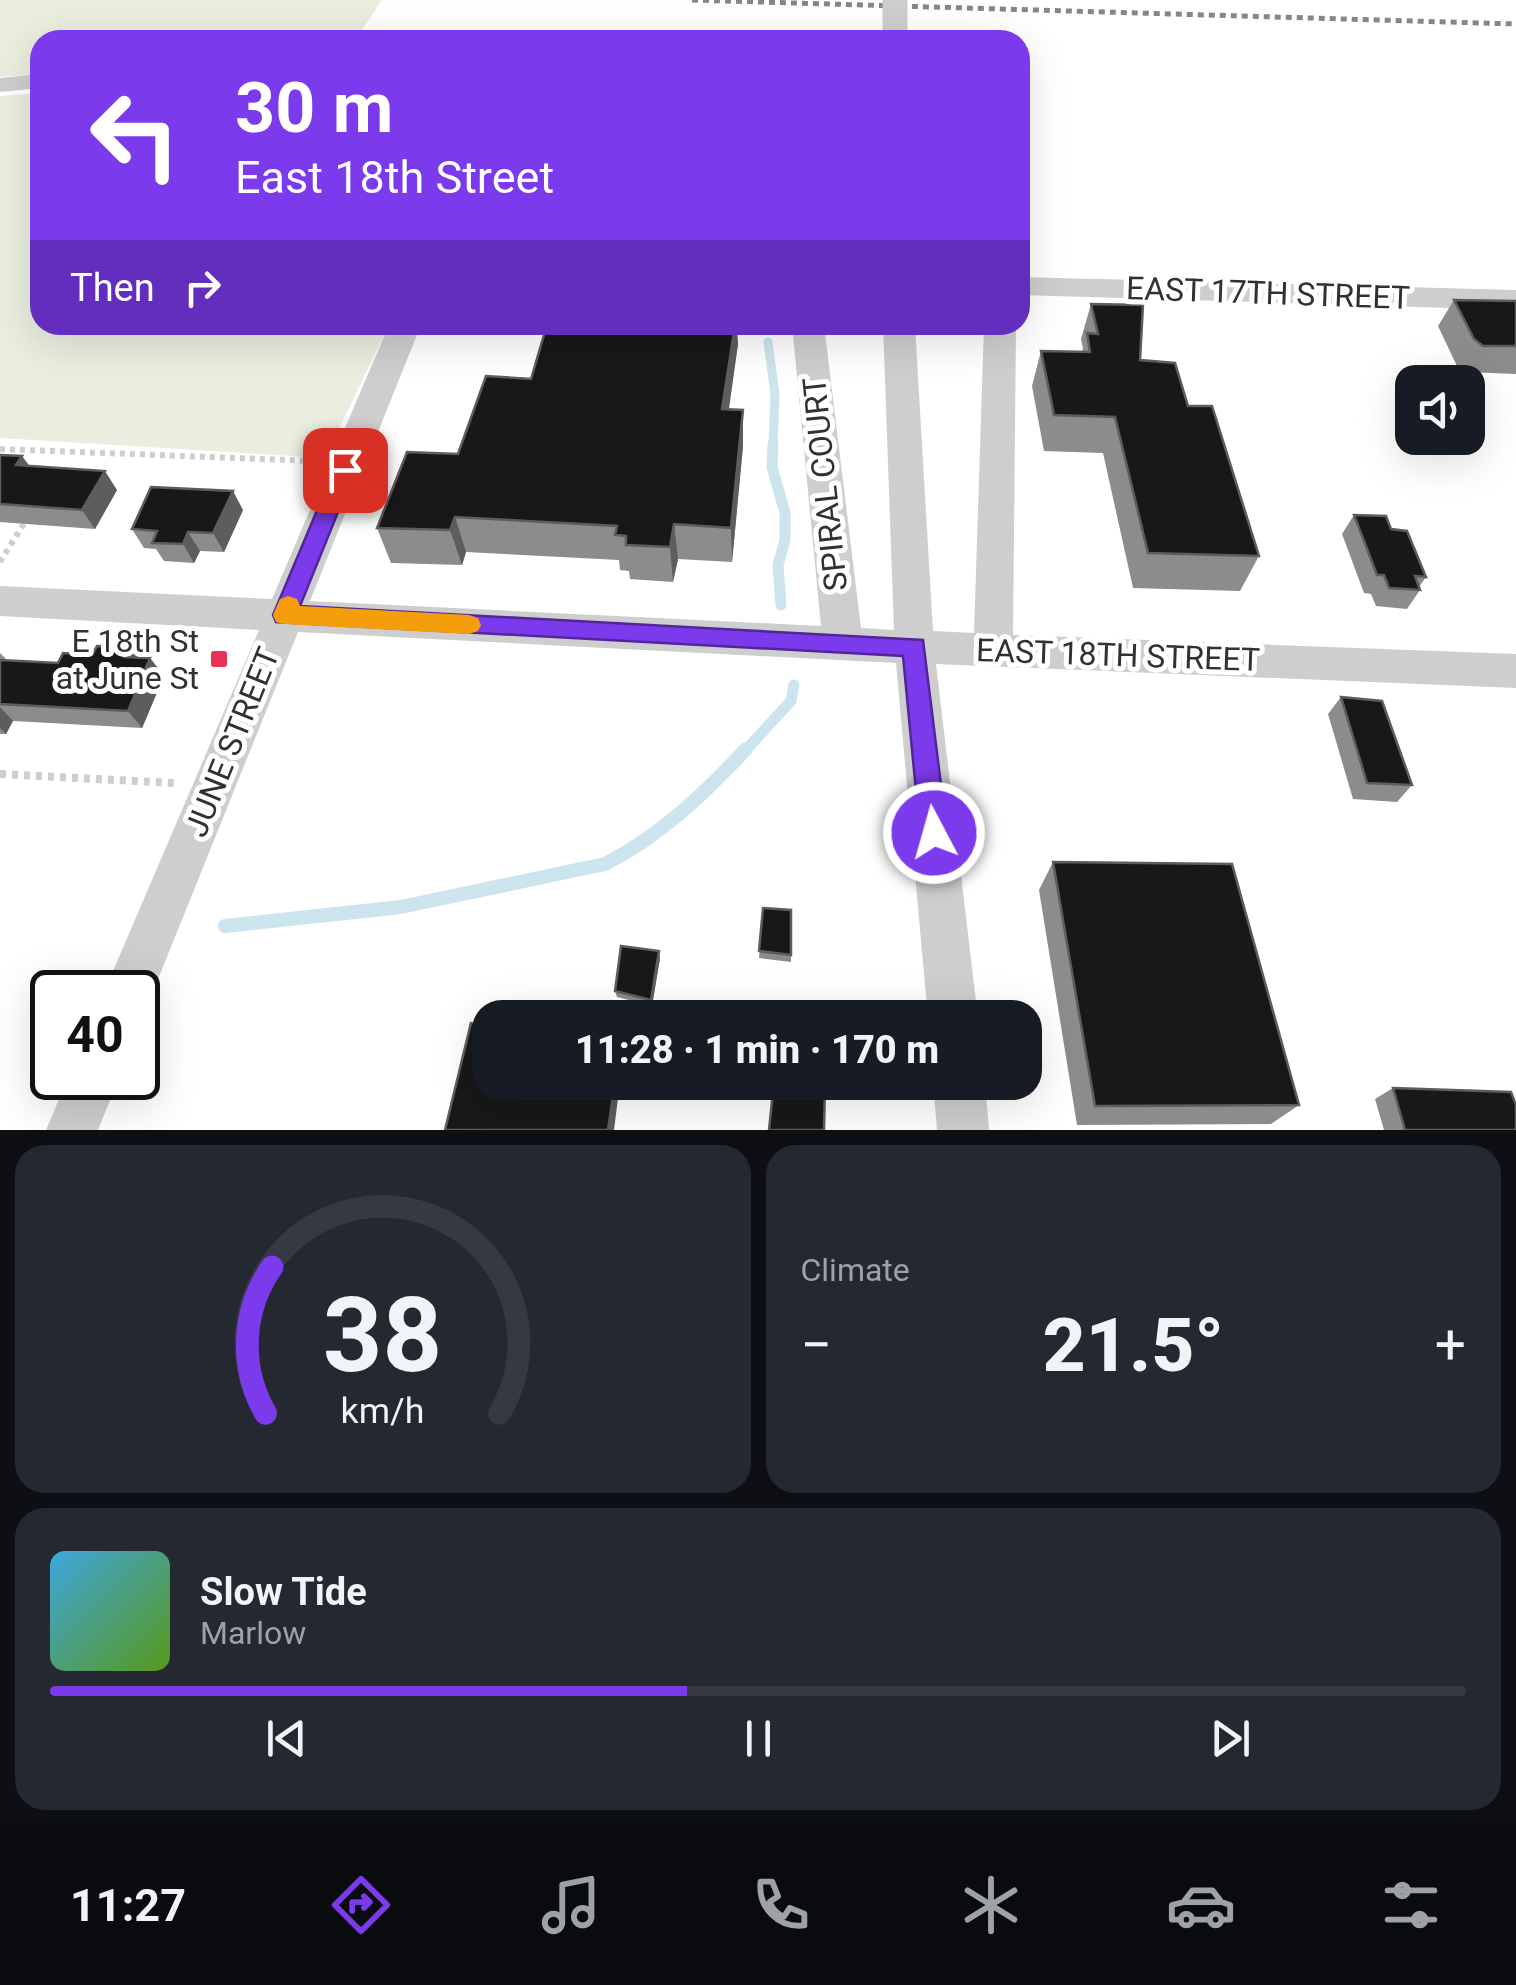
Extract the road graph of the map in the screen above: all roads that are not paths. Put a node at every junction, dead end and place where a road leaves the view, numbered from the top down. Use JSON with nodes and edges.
{"nodes":[{"id":1,"x":894,"y":0,"type":"edge"},
{"id":2,"x":895,"y":30,"type":"edge"},
{"id":3,"x":30,"y":82,"type":"edge"},
{"id":4,"x":0,"y":84,"type":"edge"},
{"id":5,"x":1030,"y":286,"type":"edge"},
{"id":6,"x":1516,"y":300,"type":"edge"},
{"id":7,"x":401,"y":335,"type":"edge"},
{"id":8,"x":809,"y":335,"type":"edge"},
{"id":9,"x":899,"y":335,"type":"edge"},
{"id":10,"x":1000,"y":335,"type":"edge"},
{"id":11,"x":0,"y":601,"type":"edge"},
{"id":12,"x":284,"y":615,"type":"junction"},
{"id":13,"x":843,"y":644,"type":"junction"},
{"id":14,"x":914,"y":647,"type":"junction"},
{"id":15,"x":993,"y":650,"type":"junction"},
{"id":16,"x":1516,"y":671,"type":"edge"},
{"id":17,"x":138,"y":970,"type":"edge"},
{"id":18,"x":950,"y":1000,"type":"edge"},
{"id":19,"x":85,"y":1100,"type":"edge"},
{"id":20,"x":960,"y":1100,"type":"edge"},
{"id":21,"x":72,"y":1130,"type":"edge"},
{"id":22,"x":962,"y":1130,"type":"edge"}],
"edges":[{"from":1,"to":2,"type":"street","bridge":true},
{"from":3,"to":4,"type":"street"},
{"from":5,"to":6,"type":"street","name":"EAST 17TH STREET"},
{"from":7,"to":12,"type":"street","name":"JUNE STREET"},
{"from":8,"to":13,"type":"street","name":"SPIRAL COURT"},
{"from":9,"to":14,"type":"street"},
{"from":10,"to":15,"type":"street"},
{"from":11,"to":12,"type":"street","name":"EAST 18TH STREET"},
{"from":12,"to":13,"type":"street","name":"EAST 18TH STREET"},
{"from":12,"to":17,"type":"street","name":"JUNE STREET"},
{"from":13,"to":14,"type":"street","name":"EAST 18TH STREET"},
{"from":14,"to":15,"type":"street","name":"EAST 18TH STREET"},
{"from":14,"to":18,"type":"street"},
{"from":15,"to":16,"type":"street","name":"EAST 18TH STREET"},
{"from":19,"to":21,"type":"street"},
{"from":20,"to":22,"type":"street"}]}
